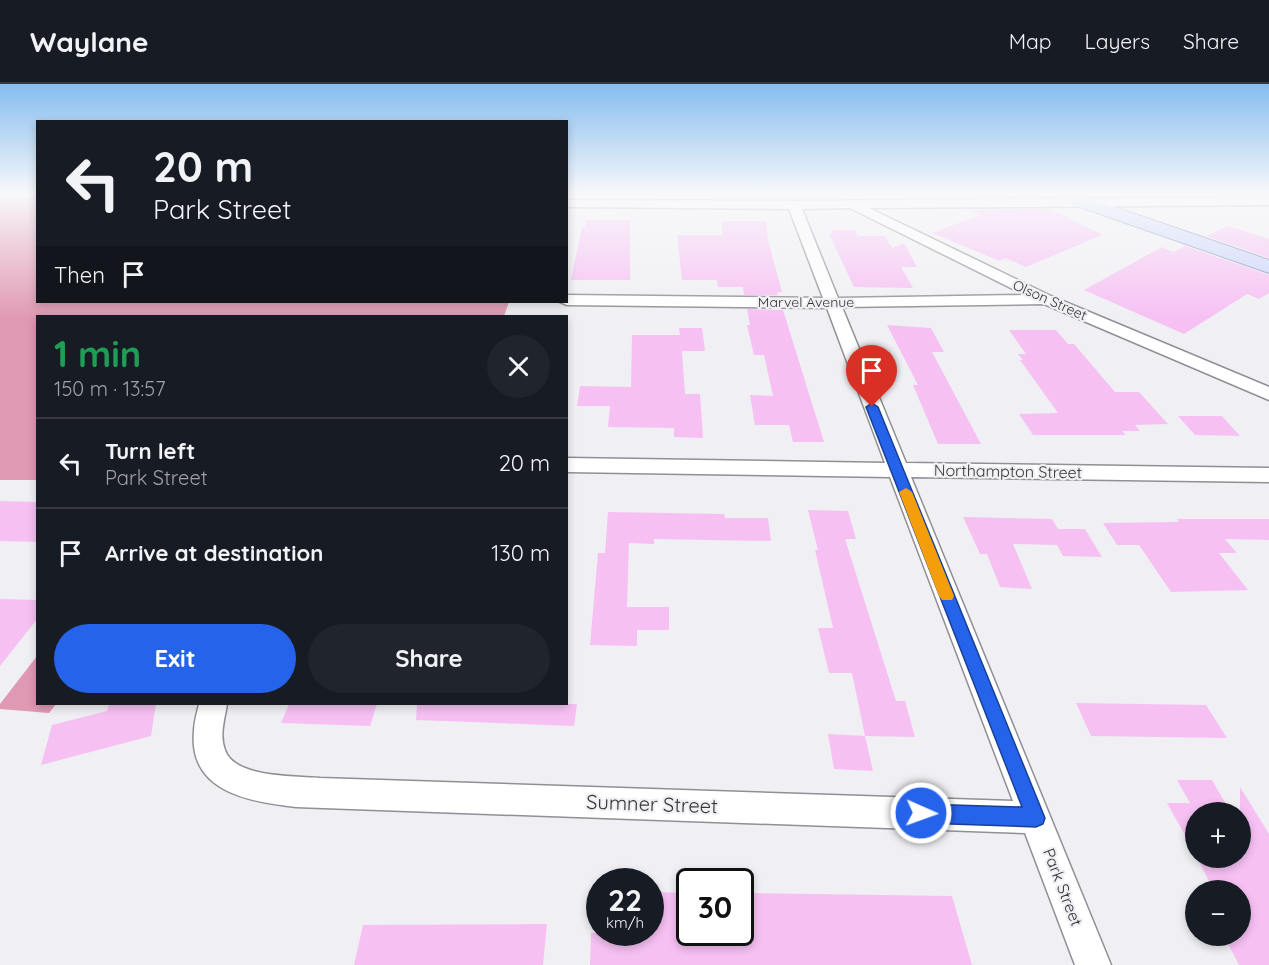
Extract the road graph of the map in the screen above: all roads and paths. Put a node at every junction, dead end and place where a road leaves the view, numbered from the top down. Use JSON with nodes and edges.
{"nodes":[{"id":1,"x":806,"y":236,"type":"edge"},
{"id":2,"x":916,"y":236,"type":"edge"},
{"id":3,"x":1181,"y":236,"type":"edge"},
{"id":4,"x":1269,"y":267,"type":"edge"},
{"id":5,"x":1046,"y":299,"type":"junction"},
{"id":6,"x":568,"y":300,"type":"edge"},
{"id":7,"x":831,"y":303,"type":"junction"},
{"id":8,"x":1269,"y":394,"type":"edge"},
{"id":9,"x":568,"y":465,"type":"edge"},
{"id":10,"x":897,"y":469,"type":"junction"},
{"id":11,"x":1269,"y":475,"type":"edge"},
{"id":12,"x":213,"y":705,"type":"edge"},
{"id":13,"x":1036,"y":818,"type":"junction"},
{"id":14,"x":1093,"y":965,"type":"edge"}],
"edges":[{"from":1,"to":7,"type":"street","name":"Park Street"},
{"from":2,"to":5,"type":"street","name":"Olson Street"},
{"from":3,"to":4,"type":"main road"},
{"from":5,"to":7,"type":"street","name":"Marvel Avenue"},
{"from":5,"to":8,"type":"street","name":"Olson Street"},
{"from":6,"to":7,"type":"street","name":"Marvel Avenue"},
{"from":7,"to":10,"type":"street","name":"Park Street"},
{"from":9,"to":10,"type":"street","name":"Northampton Street"},
{"from":10,"to":11,"type":"street","name":"Northampton Street"},
{"from":10,"to":13,"type":"street","name":"Park Street"},
{"from":12,"to":13,"type":"street","name":"Sumner Street"},
{"from":13,"to":14,"type":"street","name":"Park Street"}]}
